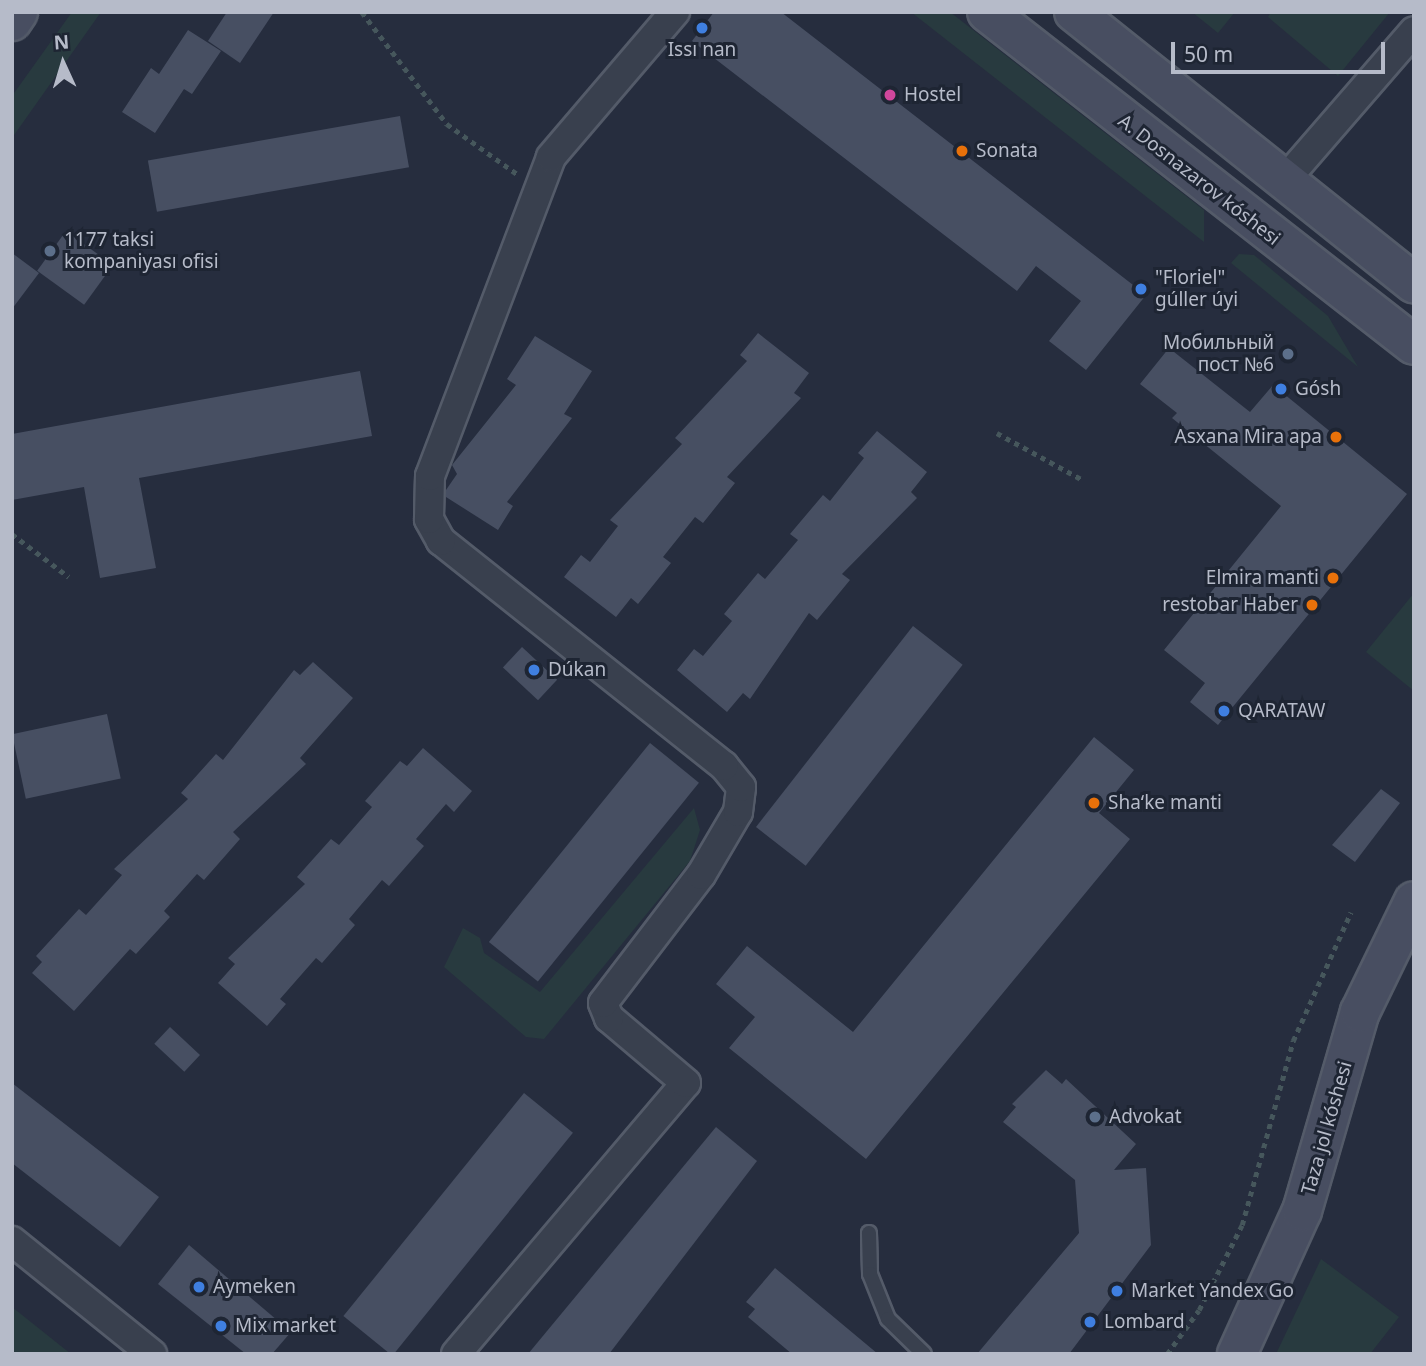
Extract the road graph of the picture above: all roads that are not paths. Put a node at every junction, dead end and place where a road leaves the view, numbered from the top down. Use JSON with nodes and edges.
{"nodes":[{"id":1,"x":18,"y":12,"type":"edge"},
{"id":2,"x":675,"y":12,"type":"edge"},
{"id":3,"x":987,"y":12,"type":"edge"},
{"id":4,"x":1074,"y":12,"type":"edge"},
{"id":5,"x":12,"y":21,"type":"edge"},
{"id":6,"x":1414,"y":31,"type":"edge"},
{"id":7,"x":1285,"y":180,"type":"junction"},
{"id":8,"x":1414,"y":283,"type":"edge"},
{"id":9,"x":1414,"y":345,"type":"edge"},
{"id":10,"x":1414,"y":901,"type":"edge"},
{"id":11,"x":869,"y":1233,"type":"dead end"},
{"id":12,"x":12,"y":1241,"type":"edge"},
{"id":13,"x":152,"y":1354,"type":"edge"},
{"id":14,"x":456,"y":1354,"type":"edge"},
{"id":15,"x":924,"y":1354,"type":"edge"},
{"id":16,"x":1237,"y":1354,"type":"edge"}],
"edges":[{"from":1,"to":5,"type":"main road"},
{"from":2,"to":14,"type":"street"},
{"from":3,"to":9,"type":"main road","name":"A. Dosnazarov kóshesi"},
{"from":4,"to":7,"type":"main road"},
{"from":6,"to":7,"type":"street"},
{"from":7,"to":8,"type":"main road"},
{"from":10,"to":16,"type":"main road","name":"Taza jol kóshesi"},
{"from":11,"to":15,"type":"lane"},
{"from":12,"to":13,"type":"street"}]}
